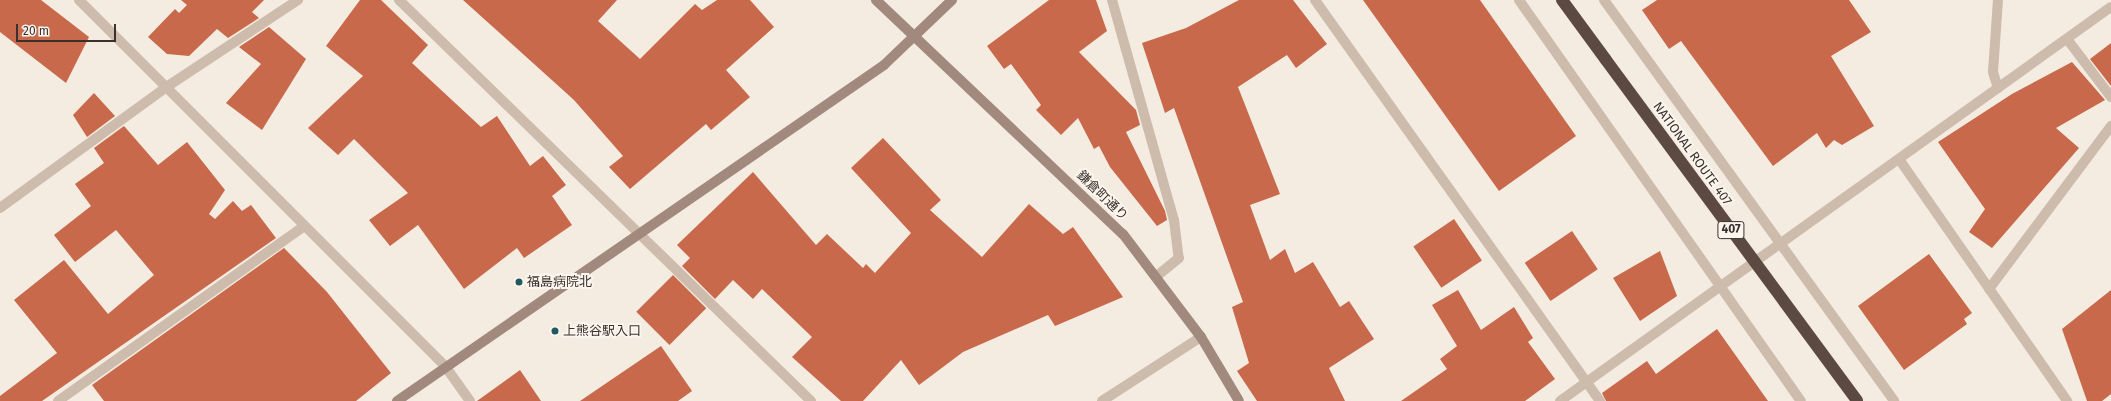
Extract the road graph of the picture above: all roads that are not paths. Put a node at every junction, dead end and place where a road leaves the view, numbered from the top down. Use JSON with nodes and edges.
{"nodes":[{"id":1,"x":79,"y":0,"type":"edge"},
{"id":2,"x":298,"y":0,"type":"edge"},
{"id":3,"x":399,"y":0,"type":"edge"},
{"id":4,"x":876,"y":0,"type":"edge"},
{"id":5,"x":952,"y":0,"type":"edge"},
{"id":6,"x":1112,"y":0,"type":"edge"},
{"id":7,"x":1314,"y":0,"type":"edge"},
{"id":8,"x":1519,"y":0,"type":"edge"},
{"id":9,"x":1562,"y":0,"type":"edge"},
{"id":10,"x":1604,"y":0,"type":"edge"},
{"id":11,"x":1998,"y":0,"type":"edge"},
{"id":12,"x":2111,"y":7,"type":"edge"},
{"id":13,"x":916,"y":36,"type":"junction"},
{"id":14,"x":2067,"y":39,"type":"junction"},
{"id":15,"x":168,"y":86,"type":"junction"},
{"id":16,"x":1998,"y":88,"type":"junction"},
{"id":17,"x":2111,"y":96,"type":"edge"},
{"id":18,"x":2111,"y":126,"type":"edge"},
{"id":19,"x":1899,"y":160,"type":"junction"},
{"id":20,"x":0,"y":208,"type":"edge"},
{"id":21,"x":304,"y":226,"type":"junction"},
{"id":22,"x":638,"y":232,"type":"junction"},
{"id":23,"x":1782,"y":245,"type":"junction"},
{"id":24,"x":1158,"y":275,"type":"junction"},
{"id":25,"x":1722,"y":287,"type":"junction"},
{"id":26,"x":1989,"y":289,"type":"junction"},
{"id":27,"x":1201,"y":337,"type":"junction"},
{"id":28,"x":445,"y":366,"type":"junction"},
{"id":29,"x":1587,"y":382,"type":"junction"},
{"id":30,"x":58,"y":401,"type":"edge"},
{"id":31,"x":397,"y":401,"type":"edge"},
{"id":32,"x":470,"y":401,"type":"edge"},
{"id":33,"x":811,"y":401,"type":"edge"},
{"id":34,"x":1102,"y":401,"type":"edge"},
{"id":35,"x":1239,"y":401,"type":"edge"},
{"id":36,"x":1560,"y":401,"type":"edge"},
{"id":37,"x":1600,"y":401,"type":"edge"},
{"id":38,"x":1801,"y":401,"type":"edge"},
{"id":39,"x":1857,"y":401,"type":"edge"},
{"id":40,"x":1894,"y":401,"type":"edge"},
{"id":41,"x":2067,"y":401,"type":"edge"}],
"edges":[{"from":1,"to":15,"type":"street"},
{"from":2,"to":15,"type":"street"},
{"from":3,"to":22,"type":"street"},
{"from":4,"to":13,"type":"street","name":"鎌倉町通り"},
{"from":5,"to":13,"type":"street"},
{"from":6,"to":24,"type":"street"},
{"from":7,"to":29,"type":"street"},
{"from":8,"to":25,"type":"street"},
{"from":9,"to":39,"type":"highway","name":"NATIONAL ROUTE 407","number":"407","bridge":true},
{"from":10,"to":23,"type":"street"},
{"from":11,"to":16,"type":"street"},
{"from":12,"to":14,"type":"street"},
{"from":13,"to":22,"type":"street"},
{"from":13,"to":24,"type":"street","name":"鎌倉町通り"},
{"from":14,"to":16,"type":"street"},
{"from":14,"to":17,"type":"street"},
{"from":15,"to":20,"type":"street"},
{"from":15,"to":21,"type":"street"},
{"from":16,"to":19,"type":"street"},
{"from":18,"to":26,"type":"street"},
{"from":19,"to":23,"type":"street"},
{"from":19,"to":26,"type":"street"},
{"from":21,"to":28,"type":"street"},
{"from":21,"to":30,"type":"street"},
{"from":22,"to":28,"type":"street"},
{"from":22,"to":33,"type":"street"},
{"from":23,"to":25,"type":"street"},
{"from":23,"to":40,"type":"street"},
{"from":24,"to":27,"type":"street","name":"鎌倉町通り"},
{"from":25,"to":29,"type":"street"},
{"from":25,"to":38,"type":"street"},
{"from":26,"to":41,"type":"street"},
{"from":27,"to":34,"type":"street"},
{"from":27,"to":35,"type":"street","name":"鎌倉町通り"},
{"from":28,"to":31,"type":"street"},
{"from":28,"to":32,"type":"street"},
{"from":29,"to":36,"type":"street"},
{"from":29,"to":37,"type":"street"}]}
